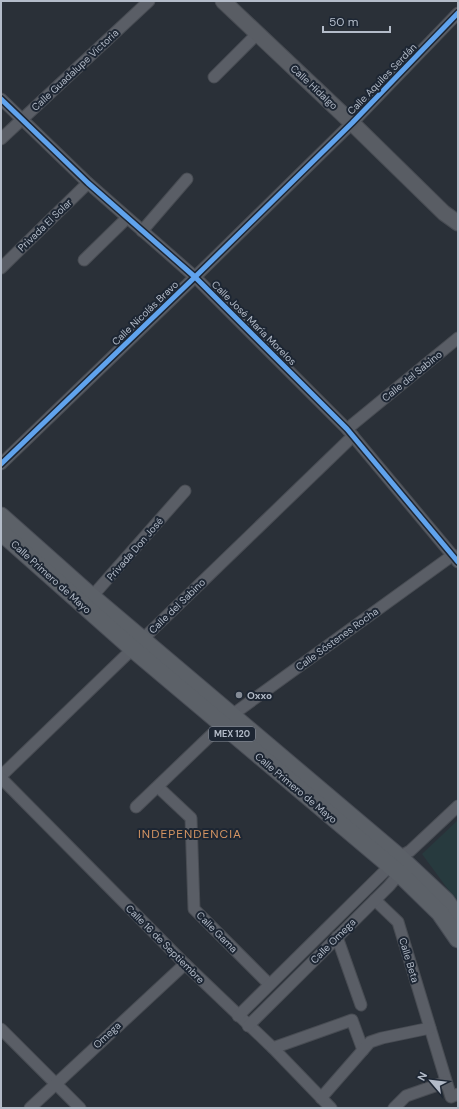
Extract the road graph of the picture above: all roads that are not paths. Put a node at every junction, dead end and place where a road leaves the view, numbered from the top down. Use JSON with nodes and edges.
{"nodes":[{"id":1,"x":149,"y":1,"type":"edge"},
{"id":2,"x":223,"y":1,"type":"edge"},
{"id":3,"x":458,"y":13,"type":"edge"},
{"id":4,"x":258,"y":34,"type":"junction"},
{"id":5,"x":214,"y":77,"type":"dead end"},
{"id":6,"x":1,"y":99,"type":"edge"},
{"id":7,"x":22,"y":119,"type":"junction"},
{"id":8,"x":352,"y":123,"type":"junction"},
{"id":9,"x":1,"y":139,"type":"edge"},
{"id":10,"x":187,"y":179,"type":"dead end"},
{"id":11,"x":88,"y":183,"type":"junction"},
{"id":12,"x":127,"y":218,"type":"junction"},
{"id":13,"x":458,"y":223,"type":"edge"},
{"id":14,"x":142,"y":231,"type":"junction"},
{"id":15,"x":84,"y":260,"type":"dead end"},
{"id":16,"x":1,"y":268,"type":"edge"},
{"id":17,"x":195,"y":277,"type":"junction"},
{"id":18,"x":458,"y":338,"type":"edge"},
{"id":19,"x":350,"y":433,"type":"junction"},
{"id":20,"x":1,"y":464,"type":"edge"},
{"id":21,"x":186,"y":491,"type":"dead end"},
{"id":22,"x":1,"y":516,"type":"edge"},
{"id":23,"x":1,"y":532,"type":"edge"},
{"id":24,"x":455,"y":559,"type":"edge"},
{"id":25,"x":88,"y":602,"type":"junction"},
{"id":26,"x":137,"y":644,"type":"junction"},
{"id":27,"x":227,"y":720,"type":"junction"},
{"id":28,"x":1,"y":777,"type":"edge"},
{"id":29,"x":158,"y":787,"type":"junction"},
{"id":30,"x":458,"y":806,"type":"edge"},
{"id":31,"x":136,"y":807,"type":"dead end"},
{"id":32,"x":401,"y":862,"type":"junction"},
{"id":33,"x":375,"y":900,"type":"junction"},
{"id":34,"x":458,"y":918,"type":"edge"},
{"id":35,"x":337,"y":937,"type":"junction"},
{"id":36,"x":458,"y":939,"type":"edge"},
{"id":37,"x":185,"y":964,"type":"junction"},
{"id":38,"x":269,"y":984,"type":"junction"},
{"id":39,"x":362,"y":1005,"type":"dead end"},
{"id":40,"x":238,"y":1016,"type":"junction"},
{"id":41,"x":248,"y":1026,"type":"junction"},
{"id":42,"x":430,"y":1028,"type":"junction"},
{"id":43,"x":1,"y":1029,"type":"edge"},
{"id":44,"x":273,"y":1048,"type":"junction"},
{"id":45,"x":363,"y":1050,"type":"junction"},
{"id":46,"x":446,"y":1082,"type":"junction"},
{"id":47,"x":56,"y":1083,"type":"junction"},
{"id":48,"x":454,"y":1095,"type":"edge"},
{"id":49,"x":321,"y":1098,"type":"junction"},
{"id":50,"x":30,"y":1108,"type":"edge"},
{"id":51,"x":80,"y":1108,"type":"edge"},
{"id":52,"x":331,"y":1108,"type":"edge"},
{"id":53,"x":394,"y":1108,"type":"edge"}],
"edges":[{"from":1,"to":7,"type":"street","name":"Calle Guadalupe Victoria"},
{"from":2,"to":4,"type":"street","name":"Calle Hidalgo"},
{"from":3,"to":8,"type":"street","name":"Calle Aquiles Serdán"},
{"from":4,"to":5,"type":"street"},
{"from":4,"to":8,"type":"street","name":"Calle Hidalgo"},
{"from":6,"to":7,"type":"street","name":"Calle José María Morelos"},
{"from":7,"to":9,"type":"street","name":"Calle Guadalupe Victoria"},
{"from":7,"to":11,"type":"street","name":"Calle José María Morelos"},
{"from":8,"to":13,"type":"street","name":"Calle Hidalgo"},
{"from":8,"to":17,"type":"street","name":"Calle Nicolás Bravo"},
{"from":10,"to":14,"type":"street"},
{"from":11,"to":12,"type":"street","name":"Calle José María Morelos"},
{"from":11,"to":16,"type":"street","name":"Privada El Solar"},
{"from":12,"to":14,"type":"street","name":"Calle José María Morelos"},
{"from":12,"to":15,"type":"street"},
{"from":14,"to":17,"type":"street","name":"Calle José María Morelos"},
{"from":17,"to":19,"type":"street","name":"Calle José María Morelos"},
{"from":17,"to":20,"type":"street","name":"Calle Nicolás Bravo"},
{"from":18,"to":19,"type":"street","name":"Calle del Sabino"},
{"from":19,"to":24,"type":"street","name":"Calle José María Morelos"},
{"from":19,"to":26,"type":"street","name":"Calle del Sabino"},
{"from":21,"to":25,"type":"street","name":"Privada Don José"},
{"from":22,"to":25,"type":"main road","name":"Calle Primero de Mayo","number":"MEX 120"},
{"from":23,"to":25,"type":"main road","name":"Calle Primero de Mayo","number":"MEX 120"},
{"from":24,"to":27,"type":"street","name":"Calle Sóstenes Rocha"},
{"from":25,"to":26,"type":"main road","name":"Calle Primero de Mayo","number":"MEX 120"},
{"from":26,"to":27,"type":"main road","name":"Calle Primero de Mayo","number":"MEX 120"},
{"from":26,"to":28,"type":"street","name":"Calle del Sabino"},
{"from":27,"to":29,"type":"street"},
{"from":27,"to":32,"type":"main road","name":"Calle Primero de Mayo","number":"MEX 120"},
{"from":28,"to":37,"type":"street","name":"Calle 16 de Septiembre"},
{"from":29,"to":31,"type":"street"},
{"from":29,"to":38,"type":"street","name":"Calle Gama"},
{"from":30,"to":32,"type":"street","name":"Calle Omega"},
{"from":32,"to":33,"type":"street","name":"Calle Omega"},
{"from":32,"to":34,"type":"main road","name":"Calle Primero de Mayo","number":"MEX 120"},
{"from":32,"to":36,"type":"main road","name":"Calle Primero de Mayo","number":"MEX 120"},
{"from":32,"to":38,"type":"street","name":"Calle Omega"},
{"from":33,"to":35,"type":"street","name":"Calle Omega"},
{"from":33,"to":42,"type":"street","name":"Calle Beta"},
{"from":35,"to":39,"type":"street"},
{"from":35,"to":41,"type":"street","name":"Calle Omega"},
{"from":37,"to":40,"type":"street","name":"Calle 16 de Septiembre"},
{"from":37,"to":47,"type":"street","name":"Omega"},
{"from":38,"to":40,"type":"street","name":"Calle Omega"},
{"from":40,"to":41,"type":"street","name":"Calle 16 de Septiembre"},
{"from":41,"to":44,"type":"street","name":"Calle 16 de Septiembre"},
{"from":42,"to":45,"type":"street"},
{"from":42,"to":46,"type":"street","name":"Calle Beta"},
{"from":43,"to":47,"type":"street"},
{"from":44,"to":45,"type":"street"},
{"from":44,"to":49,"type":"street","name":"Calle 16 de Septiembre"},
{"from":45,"to":49,"type":"street"},
{"from":46,"to":48,"type":"street","name":"Calle Beta"},
{"from":46,"to":53,"type":"street"},
{"from":47,"to":50,"type":"street","name":"Omega"},
{"from":47,"to":51,"type":"street"},
{"from":49,"to":52,"type":"street","name":"Calle 16 de Septiembre"}]}
